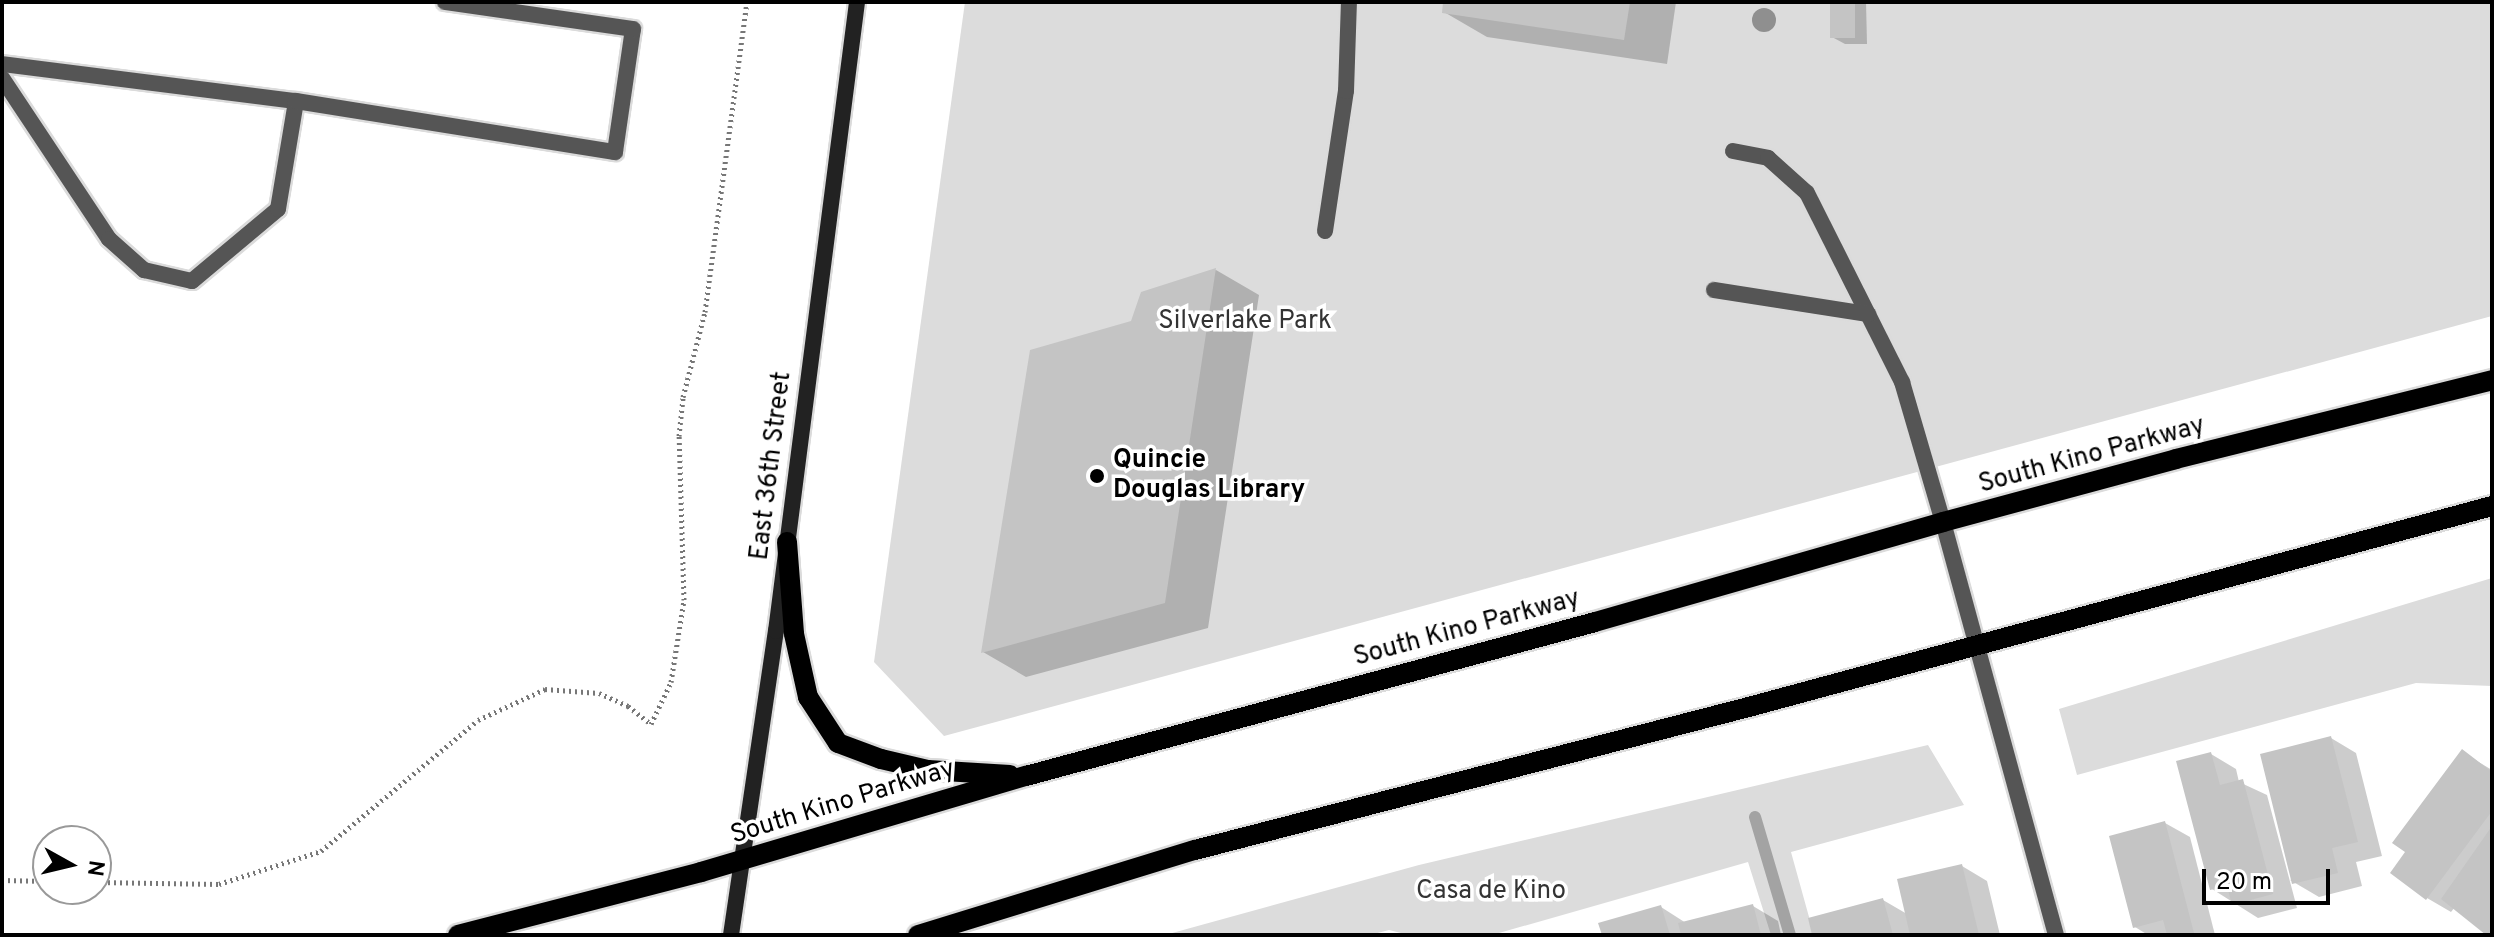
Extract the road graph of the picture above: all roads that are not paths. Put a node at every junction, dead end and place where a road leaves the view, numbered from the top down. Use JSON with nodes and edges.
{"nodes":[{"id":1,"x":445,"y":2,"type":"edge"},
{"id":2,"x":857,"y":2,"type":"edge"},
{"id":3,"x":1349,"y":2,"type":"edge"},
{"id":4,"x":2,"y":64,"type":"edge"},
{"id":5,"x":2,"y":78,"type":"edge"},
{"id":6,"x":296,"y":101,"type":"junction"},
{"id":7,"x":1733,"y":151,"type":"dead end"},
{"id":8,"x":1325,"y":231,"type":"dead end"},
{"id":9,"x":1714,"y":290,"type":"dead end"},
{"id":10,"x":1868,"y":314,"type":"junction"},
{"id":11,"x":2492,"y":380,"type":"edge"},
{"id":12,"x":2492,"y":506,"type":"edge"},
{"id":13,"x":1943,"y":522,"type":"junction"},
{"id":14,"x":787,"y":542,"type":"junction"},
{"id":15,"x":1976,"y":643,"type":"junction"},
{"id":16,"x":1026,"y":776,"type":"junction"},
{"id":17,"x":742,"y":861,"type":"junction"},
{"id":18,"x":458,"y":935,"type":"edge"},
{"id":19,"x":731,"y":935,"type":"edge"},
{"id":20,"x":918,"y":935,"type":"edge"},
{"id":21,"x":2056,"y":935,"type":"edge"}],
"edges":[{"from":1,"to":6,"type":"street"},
{"from":2,"to":14,"type":"main road","name":"East 36th Street"},
{"from":3,"to":8,"type":"street"},
{"from":4,"to":6,"type":"street"},
{"from":5,"to":6,"type":"street"},
{"from":7,"to":10,"type":"street"},
{"from":9,"to":10,"type":"street"},
{"from":10,"to":13,"type":"street"},
{"from":11,"to":13,"type":"main road","name":"South Kino Parkway"},
{"from":12,"to":15,"type":"main road"},
{"from":13,"to":15,"type":"street"},
{"from":13,"to":16,"type":"main road","name":"South Kino Parkway"},
{"from":14,"to":16,"type":"main road"},
{"from":14,"to":17,"type":"main road","name":"East 36th Street"},
{"from":15,"to":20,"type":"main road"},
{"from":15,"to":21,"type":"street"},
{"from":16,"to":17,"type":"main road","name":"South Kino Parkway"},
{"from":17,"to":18,"type":"main road","name":"South Kino Parkway"},
{"from":17,"to":19,"type":"main road","name":"East 36th Street"}]}
